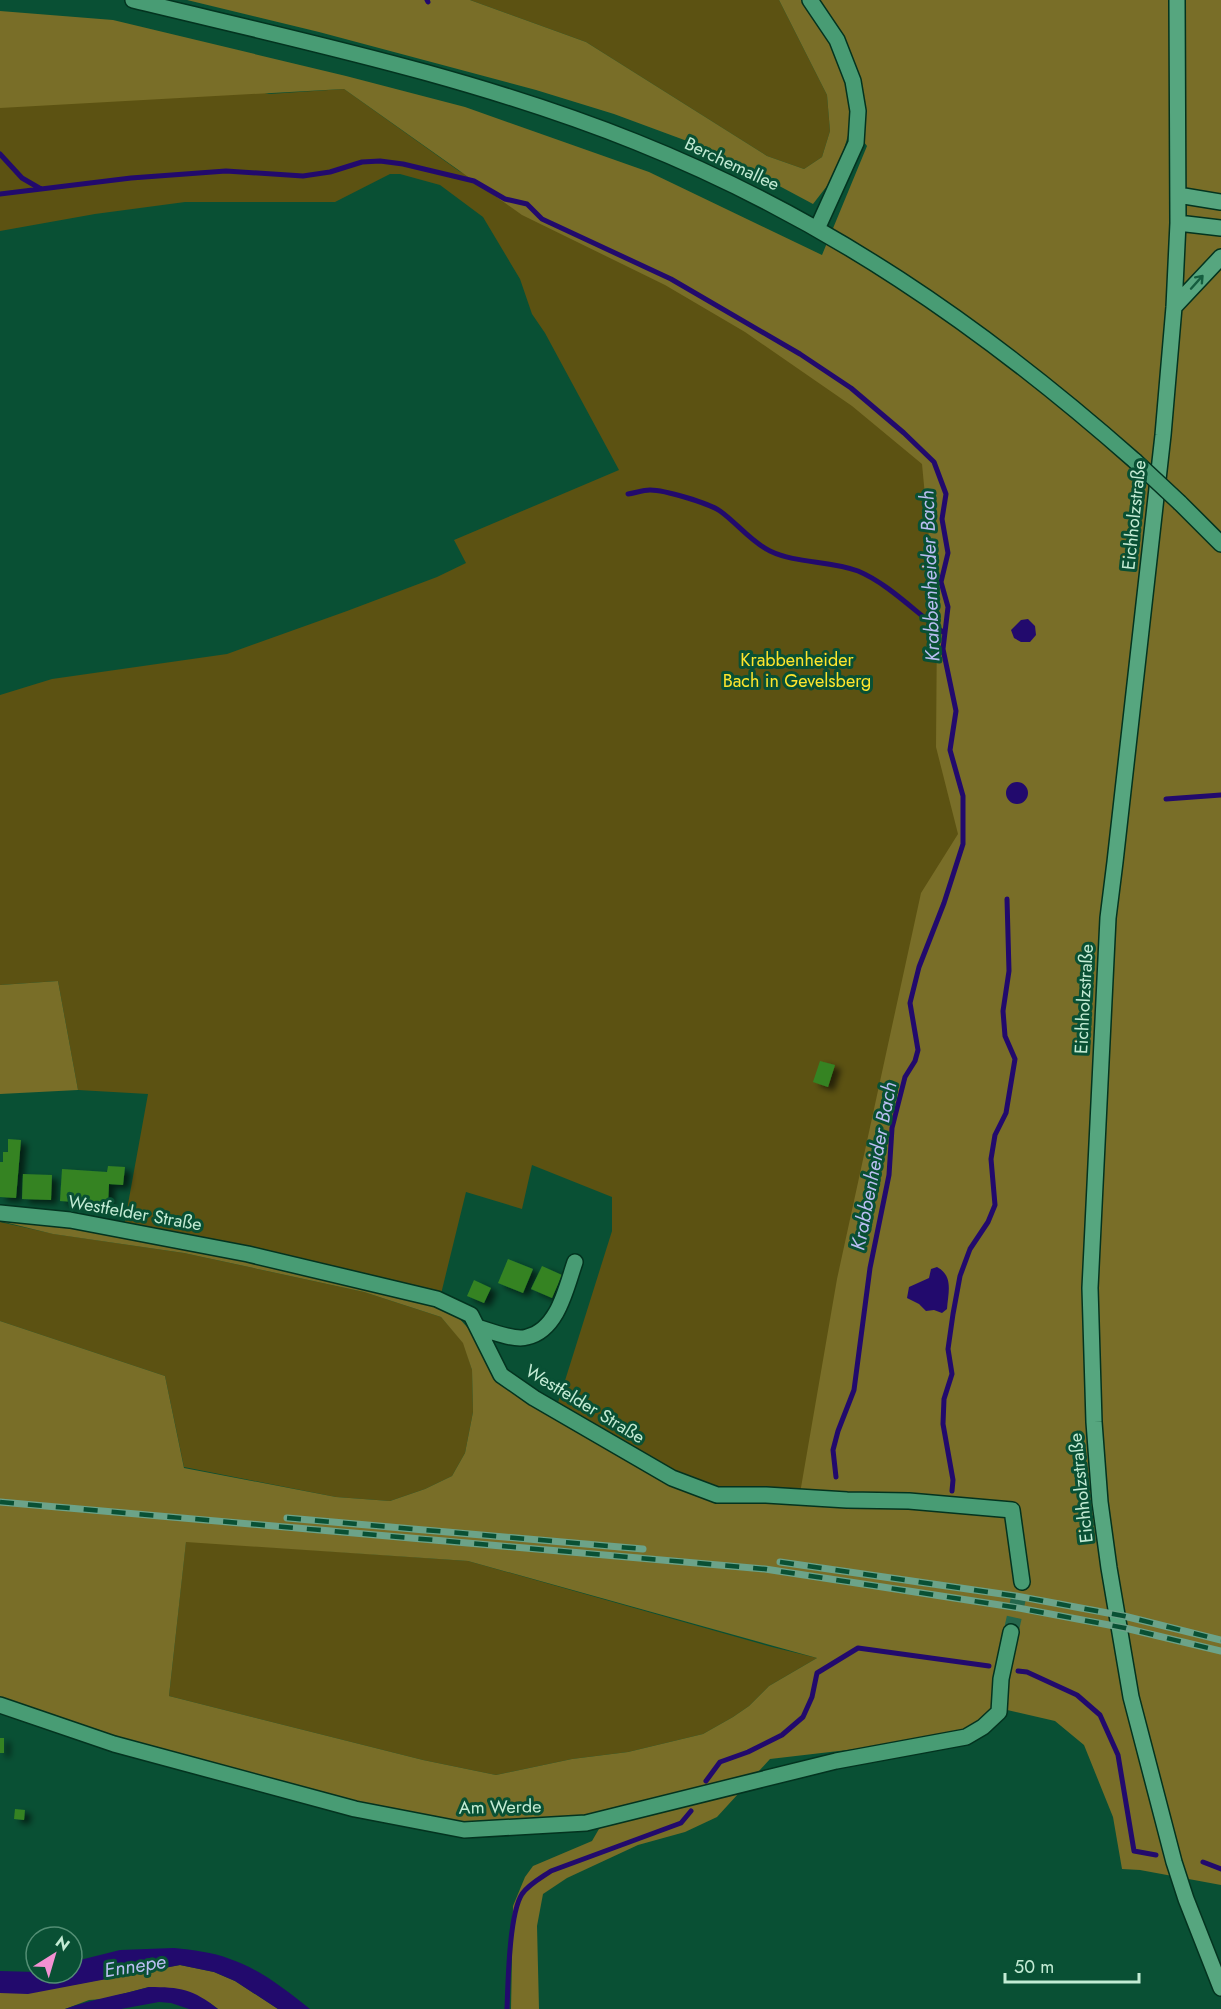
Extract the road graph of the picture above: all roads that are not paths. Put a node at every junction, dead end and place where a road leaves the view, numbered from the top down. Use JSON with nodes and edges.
{"nodes":[{"id":1,"x":133,"y":0,"type":"edge"},
{"id":2,"x":810,"y":0,"type":"edge"},
{"id":3,"x":1177,"y":0,"type":"edge"},
{"id":4,"x":1178,"y":195,"type":"junction"},
{"id":5,"x":1221,"y":202,"type":"edge"},
{"id":6,"x":1178,"y":223,"type":"junction"},
{"id":7,"x":1221,"y":228,"type":"edge"},
{"id":8,"x":817,"y":230,"type":"junction"},
{"id":9,"x":1221,"y":257,"type":"edge"},
{"id":10,"x":1174,"y":307,"type":"junction"},
{"id":11,"x":1221,"y":544,"type":"edge"},
{"id":12,"x":0,"y":1213,"type":"edge"},
{"id":13,"x":575,"y":1262,"type":"dead end"},
{"id":14,"x":477,"y":1327,"type":"junction"},
{"id":15,"x":1022,"y":1582,"type":"tunnel mouth"},
{"id":16,"x":1011,"y":1632,"type":"tunnel mouth"},
{"id":17,"x":0,"y":1705,"type":"edge"},
{"id":18,"x":1221,"y":1988,"type":"edge"}],
"edges":[{"from":1,"to":8,"type":"street","name":"Berchemallee"},
{"from":2,"to":8,"type":"street"},
{"from":3,"to":4,"type":"main road","name":"Eichholzstraße"},
{"from":4,"to":5,"type":"main road"},
{"from":4,"to":6,"type":"main road","name":"Eichholzstraße"},
{"from":6,"to":7,"type":"main road"},
{"from":6,"to":10,"type":"main road","name":"Eichholzstraße"},
{"from":8,"to":11,"type":"street","name":"Berchemallee","bridge":true},
{"from":10,"to":9,"type":"main road","one_way":true},
{"from":10,"to":18,"type":"main road","name":"Eichholzstraße"},
{"from":12,"to":14,"type":"street","name":"Westfelder Straße"},
{"from":13,"to":14,"type":"street"},
{"from":14,"to":15,"type":"street","name":"Westfelder Straße"},
{"from":16,"to":17,"type":"street","name":"Am Werde"}]}
